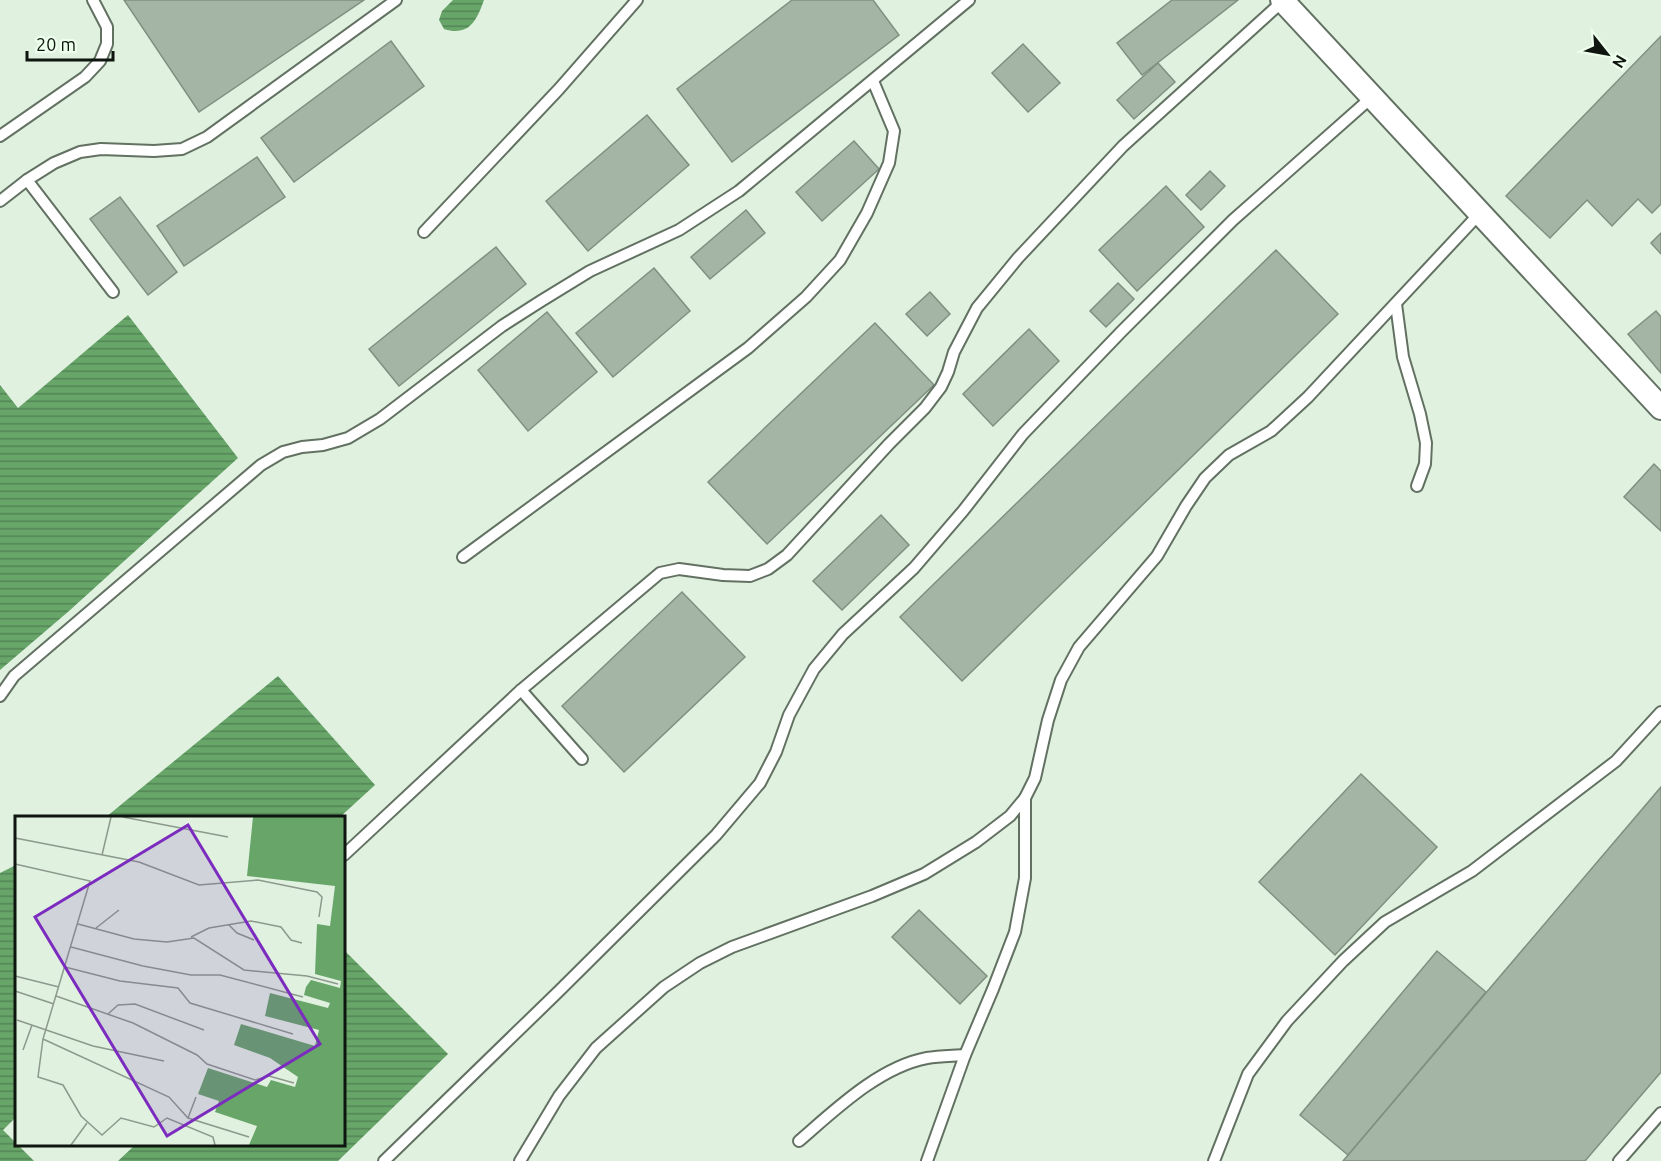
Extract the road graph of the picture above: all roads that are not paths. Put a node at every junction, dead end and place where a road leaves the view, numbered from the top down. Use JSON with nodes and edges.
{"nodes":[{"id":1,"x":93,"y":0,"type":"edge"},
{"id":2,"x":396,"y":0,"type":"edge"},
{"id":3,"x":637,"y":0,"type":"edge"},
{"id":4,"x":969,"y":0,"type":"edge"},
{"id":5,"x":1282,"y":0,"type":"edge"},
{"id":6,"x":873,"y":81,"type":"junction"},
{"id":7,"x":1372,"y":97,"type":"junction"},
{"id":8,"x":0,"y":136,"type":"edge"},
{"id":9,"x":27,"y":180,"type":"junction"},
{"id":10,"x":0,"y":201,"type":"edge"},
{"id":11,"x":1480,"y":213,"type":"junction"},
{"id":12,"x":424,"y":232,"type":"dead end"},
{"id":13,"x":113,"y":292,"type":"dead end"},
{"id":14,"x":1396,"y":304,"type":"junction"},
{"id":15,"x":1661,"y":408,"type":"edge"},
{"id":16,"x":1417,"y":486,"type":"dead end"},
{"id":17,"x":463,"y":557,"type":"dead end"},
{"id":18,"x":521,"y":690,"type":"junction"},
{"id":19,"x":0,"y":696,"type":"edge"},
{"id":20,"x":1661,"y":712,"type":"edge"},
{"id":21,"x":582,"y":759,"type":"dead end"},
{"id":22,"x":1025,"y":798,"type":"junction"},
{"id":23,"x":345,"y":854,"type":"edge"},
{"id":24,"x":965,"y":1055,"type":"junction"},
{"id":25,"x":1661,"y":1113,"type":"edge"},
{"id":26,"x":799,"y":1141,"type":"dead end"},
{"id":27,"x":384,"y":1161,"type":"edge"},
{"id":28,"x":520,"y":1161,"type":"edge"},
{"id":29,"x":927,"y":1161,"type":"edge"},
{"id":30,"x":1214,"y":1161,"type":"edge"},
{"id":31,"x":1619,"y":1161,"type":"edge"}],
"edges":[{"from":1,"to":8,"type":"lane"},
{"from":2,"to":9,"type":"lane"},
{"from":3,"to":12,"type":"lane"},
{"from":4,"to":6,"type":"lane"},
{"from":5,"to":7,"type":"street"},
{"from":5,"to":18,"type":"lane"},
{"from":6,"to":17,"type":"lane"},
{"from":6,"to":19,"type":"lane"},
{"from":7,"to":11,"type":"street"},
{"from":7,"to":27,"type":"lane"},
{"from":9,"to":10,"type":"lane"},
{"from":9,"to":13,"type":"lane"},
{"from":11,"to":14,"type":"lane"},
{"from":11,"to":15,"type":"street"},
{"from":14,"to":16,"type":"lane"},
{"from":14,"to":22,"type":"lane"},
{"from":18,"to":21,"type":"lane"},
{"from":18,"to":23,"type":"lane"},
{"from":20,"to":30,"type":"lane"},
{"from":22,"to":24,"type":"lane"},
{"from":22,"to":28,"type":"lane"},
{"from":24,"to":26,"type":"lane"},
{"from":24,"to":29,"type":"lane"},
{"from":25,"to":31,"type":"lane"}]}
